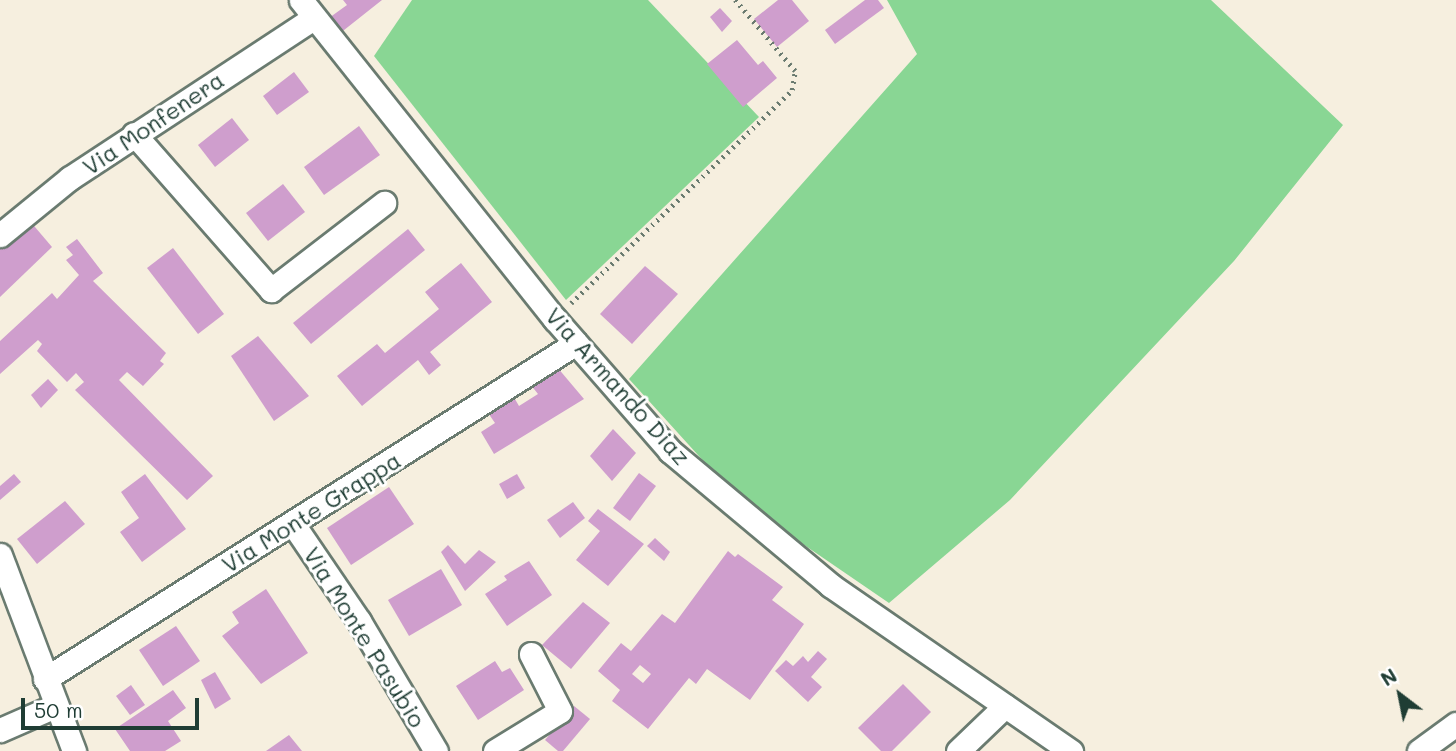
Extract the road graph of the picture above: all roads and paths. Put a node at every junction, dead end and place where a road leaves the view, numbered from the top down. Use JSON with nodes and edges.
{"nodes":[{"id":1,"x":735,"y":0,"type":"edge"},
{"id":2,"x":306,"y":9,"type":"edge"},
{"id":3,"x":134,"y":134,"type":"junction"},
{"id":4,"x":384,"y":202,"type":"dead end"},
{"id":5,"x":0,"y":235,"type":"edge"},
{"id":6,"x":555,"y":319,"type":"junction"},
{"id":7,"x":576,"y":343,"type":"junction"},
{"id":8,"x":292,"y":524,"type":"junction"},
{"id":9,"x":0,"y":555,"type":"edge"},
{"id":10,"x":531,"y":654,"type":"dead end"},
{"id":11,"x":45,"y":678,"type":"junction"},
{"id":12,"x":55,"y":706,"type":"junction"},
{"id":13,"x":1005,"y":706,"type":"junction"},
{"id":14,"x":1456,"y":724,"type":"edge"},
{"id":15,"x":0,"y":730,"type":"edge"},
{"id":16,"x":74,"y":751,"type":"edge"},
{"id":17,"x":436,"y":751,"type":"edge"},
{"id":18,"x":495,"y":751,"type":"edge"},
{"id":19,"x":958,"y":751,"type":"edge"},
{"id":20,"x":1071,"y":751,"type":"edge"},
{"id":21,"x":1419,"y":751,"type":"edge"}],
"edges":[{"from":1,"to":6,"type":"path"},
{"from":2,"to":3,"type":"street","name":"Via Monfenera"},
{"from":2,"to":6,"type":"street","name":"Via Armando Diaz"},
{"from":3,"to":4,"type":"street"},
{"from":3,"to":5,"type":"street","name":"Via Monfenera"},
{"from":6,"to":7,"type":"street","name":"Via Armando Diaz"},
{"from":7,"to":8,"type":"street","name":"Via Monte Grappa"},
{"from":7,"to":13,"type":"street","name":"Via Armando Diaz"},
{"from":8,"to":11,"type":"street","name":"Via Monte Grappa"},
{"from":8,"to":17,"type":"street","name":"Via Monte Pasubio"},
{"from":9,"to":11,"type":"street"},
{"from":10,"to":18,"type":"street"},
{"from":11,"to":12,"type":"street"},
{"from":12,"to":15,"type":"street"},
{"from":12,"to":16,"type":"street"},
{"from":13,"to":19,"type":"street"},
{"from":13,"to":20,"type":"street","name":"Via Armando Diaz"},
{"from":14,"to":21,"type":"street"}]}
